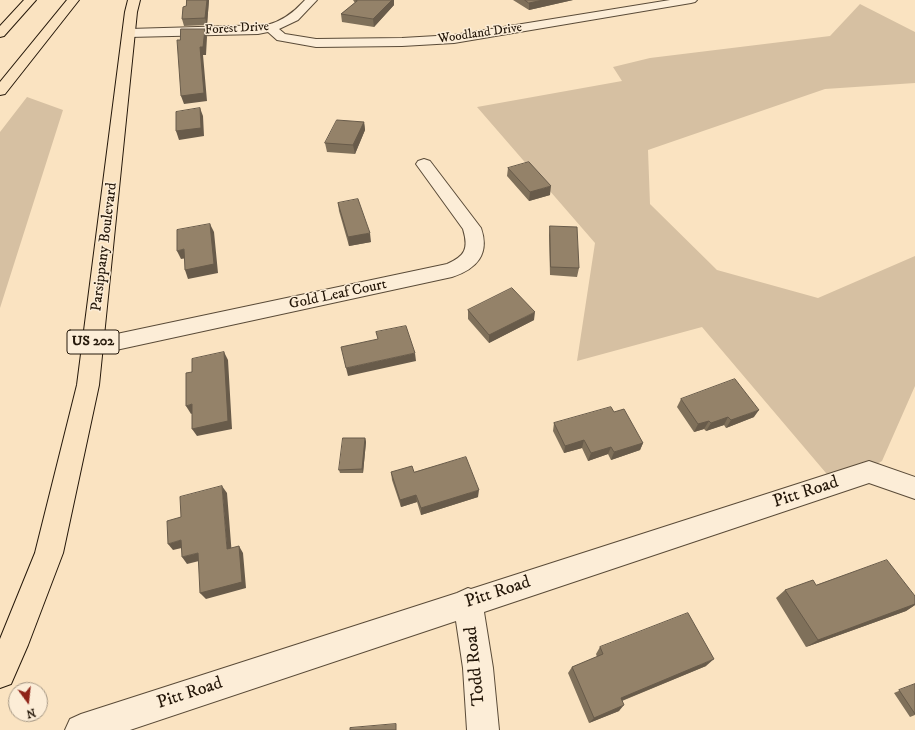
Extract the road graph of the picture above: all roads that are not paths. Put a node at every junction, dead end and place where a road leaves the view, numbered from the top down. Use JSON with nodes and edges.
{"nodes":[{"id":1,"x":30,"y":0,"type":"edge"},
{"id":2,"x":73,"y":0,"type":"edge"},
{"id":3,"x":134,"y":0,"type":"edge"},
{"id":4,"x":311,"y":0,"type":"edge"},
{"id":5,"x":691,"y":0,"type":"edge"},
{"id":6,"x":270,"y":28,"type":"junction"},
{"id":7,"x":0,"y":33,"type":"edge"},
{"id":8,"x":128,"y":33,"type":"junction"},
{"id":9,"x":0,"y":91,"type":"edge"},
{"id":10,"x":424,"y":164,"type":"dead end"},
{"id":11,"x":93,"y":347,"type":"junction"},
{"id":12,"x":915,"y":488,"type":"edge"},
{"id":13,"x":468,"y":602,"type":"junction"},
{"id":14,"x":0,"y":673,"type":"edge"},
{"id":15,"x":81,"y":730,"type":"edge"},
{"id":16,"x":483,"y":730,"type":"edge"}],
"edges":[{"from":1,"to":7,"type":"main road"},
{"from":2,"to":9,"type":"main road"},
{"from":3,"to":8,"type":"main road","name":"Parsippany Boulevard","number":"US 202"},
{"from":4,"to":6,"type":"street","name":"Forest Drive"},
{"from":5,"to":6,"type":"street","name":"Woodland Drive"},
{"from":6,"to":8,"type":"street","name":"Forest Drive"},
{"from":8,"to":11,"type":"main road","name":"Parsippany Boulevard","number":"US 202"},
{"from":10,"to":11,"type":"street","name":"Gold Leaf Court"},
{"from":11,"to":14,"type":"main road","name":"Parsippany Boulevard","number":"US 202"},
{"from":12,"to":13,"type":"street","name":"Pitt Road"},
{"from":13,"to":15,"type":"street","name":"Pitt Road"},
{"from":13,"to":16,"type":"street","name":"Todd Road"}]}
